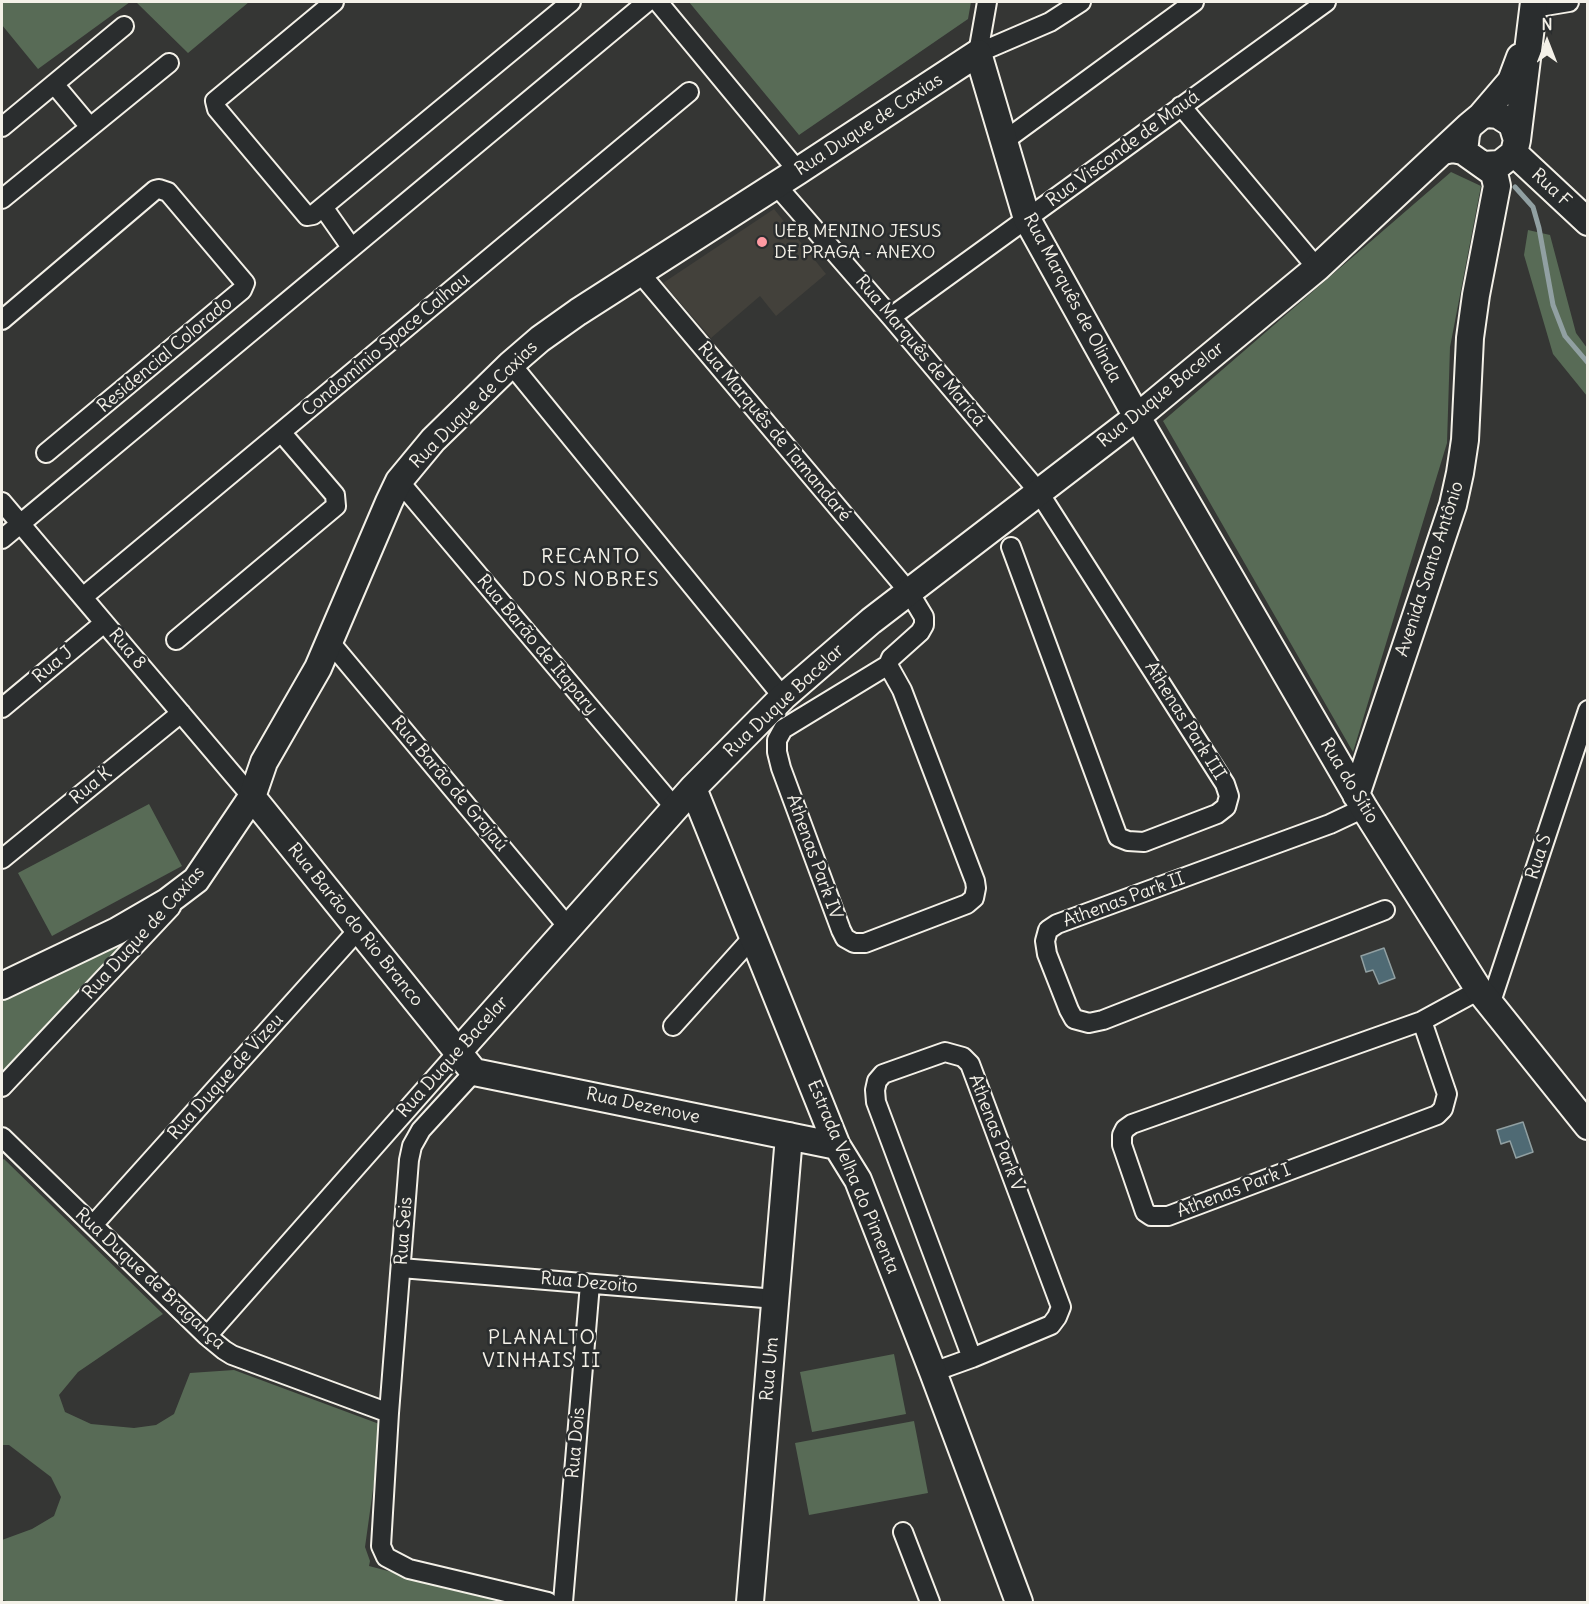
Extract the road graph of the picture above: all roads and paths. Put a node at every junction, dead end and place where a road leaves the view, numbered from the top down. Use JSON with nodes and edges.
{"nodes":[{"id":1,"x":334,"y":2,"type":"edge"},
{"id":2,"x":571,"y":2,"type":"edge"},
{"id":3,"x":646,"y":2,"type":"edge"},
{"id":4,"x":658,"y":2,"type":"edge"},
{"id":5,"x":987,"y":2,"type":"edge"},
{"id":6,"x":1081,"y":2,"type":"edge"},
{"id":7,"x":1194,"y":2,"type":"edge"},
{"id":8,"x":1326,"y":2,"type":"edge"},
{"id":9,"x":1569,"y":2,"type":"edge"},
{"id":10,"x":1533,"y":5,"type":"edge"},
{"id":11,"x":124,"y":26,"type":"dead end"},
{"id":12,"x":978,"y":53,"type":"junction"},
{"id":13,"x":169,"y":63,"type":"dead end"},
{"id":14,"x":54,"y":84,"type":"junction"},
{"id":15,"x":689,"y":92,"type":"dead end"},
{"id":16,"x":1180,"y":106,"type":"junction"},
{"id":17,"x":1475,"y":121,"type":"junction"},
{"id":18,"x":2,"y":127,"type":"edge"},
{"id":19,"x":90,"y":127,"type":"junction"},
{"id":20,"x":1004,"y":141,"type":"junction"},
{"id":21,"x":1513,"y":151,"type":"junction"},
{"id":22,"x":1443,"y":152,"type":"junction"},
{"id":23,"x":1477,"y":161,"type":"junction"},
{"id":24,"x":798,"y":171,"type":"junction"},
{"id":25,"x":776,"y":185,"type":"junction"},
{"id":26,"x":1496,"y":195,"type":"junction"},
{"id":27,"x":2,"y":199,"type":"edge"},
{"id":28,"x":323,"y":207,"type":"junction"},
{"id":29,"x":1027,"y":219,"type":"junction"},
{"id":30,"x":1587,"y":222,"type":"edge"},
{"id":31,"x":351,"y":247,"type":"junction"},
{"id":32,"x":1317,"y":268,"type":"junction"},
{"id":33,"x":640,"y":273,"type":"junction"},
{"id":34,"x":891,"y":317,"type":"junction"},
{"id":35,"x":2,"y":320,"type":"edge"},
{"id":36,"x":511,"y":364,"type":"junction"},
{"id":37,"x":1137,"y":417,"type":"junction"},
{"id":38,"x":281,"y":432,"type":"junction"},
{"id":39,"x":46,"y":453,"type":"dead end"},
{"id":40,"x":399,"y":482,"type":"junction"},
{"id":41,"x":1038,"y":491,"type":"junction"},
{"id":42,"x":2,"y":502,"type":"edge"},
{"id":43,"x":20,"y":524,"type":"junction"},
{"id":44,"x":2,"y":539,"type":"edge"},
{"id":45,"x":1011,"y":548,"type":"dead end"},
{"id":46,"x":909,"y":591,"type":"junction"},
{"id":47,"x":83,"y":597,"type":"junction"},
{"id":48,"x":104,"y":623,"type":"junction"},
{"id":49,"x":176,"y":640,"type":"dead end"},
{"id":50,"x":330,"y":642,"type":"junction"},
{"id":51,"x":888,"y":665,"type":"junction"},
{"id":52,"x":783,"y":697,"type":"junction"},
{"id":53,"x":2,"y":708,"type":"edge"},
{"id":54,"x":1587,"y":710,"type":"edge"},
{"id":55,"x":181,"y":713,"type":"junction"},
{"id":56,"x":693,"y":788,"type":"junction"},
{"id":57,"x":252,"y":797,"type":"junction"},
{"id":58,"x":1360,"y":802,"type":"junction"},
{"id":59,"x":675,"y":808,"type":"junction"},
{"id":60,"x":2,"y":859,"type":"edge"},
{"id":61,"x":196,"y":879,"type":"junction"},
{"id":62,"x":1385,"y":910,"type":"dead end"},
{"id":63,"x":568,"y":927,"type":"junction"},
{"id":64,"x":360,"y":929,"type":"junction"},
{"id":65,"x":753,"y":937,"type":"junction"},
{"id":66,"x":2,"y":986,"type":"edge"},
{"id":67,"x":1484,"y":998,"type":"junction"},
{"id":68,"x":1422,"y":1021,"type":"junction"},
{"id":69,"x":673,"y":1026,"type":"dead end"},
{"id":70,"x":457,"y":1053,"type":"junction"},
{"id":71,"x":474,"y":1072,"type":"junction"},
{"id":72,"x":2,"y":1087,"type":"edge"},
{"id":73,"x":1587,"y":1126,"type":"edge"},
{"id":74,"x":789,"y":1136,"type":"junction"},
{"id":75,"x":2,"y":1137,"type":"edge"},
{"id":76,"x":837,"y":1146,"type":"junction"},
{"id":77,"x":93,"y":1225,"type":"junction"},
{"id":78,"x":401,"y":1268,"type":"junction"},
{"id":79,"x":590,"y":1284,"type":"junction"},
{"id":80,"x":776,"y":1299,"type":"junction"},
{"id":81,"x":207,"y":1336,"type":"junction"},
{"id":82,"x":972,"y":1358,"type":"junction"},
{"id":83,"x":933,"y":1372,"type":"junction"},
{"id":84,"x":388,"y":1413,"type":"junction"},
{"id":85,"x":903,"y":1532,"type":"dead end"},
{"id":86,"x":548,"y":1602,"type":"edge"},
{"id":87,"x":563,"y":1602,"type":"edge"},
{"id":88,"x":750,"y":1602,"type":"edge"},
{"id":89,"x":930,"y":1602,"type":"edge"},
{"id":90,"x":1019,"y":1602,"type":"edge"}],
"edges":[{"from":1,"to":28,"type":"street"},
{"from":2,"to":28,"type":"street"},
{"from":3,"to":31,"type":"street"},
{"from":4,"to":24,"type":"street"},
{"from":5,"to":12,"type":"street","name":"Rua Marquês de Olinda"},
{"from":6,"to":12,"type":"street","name":"Rua Duque de Caxias"},
{"from":7,"to":20,"type":"street"},
{"from":8,"to":16,"type":"street","name":"Rua Visconde de Mauá"},
{"from":9,"to":10,"type":"street"},
{"from":10,"to":17,"type":"main road"},
{"from":10,"to":21,"type":"main road","name":"Avenida Santo Antônio"},
{"from":11,"to":14,"type":"street"},
{"from":12,"to":20,"type":"main road","name":"Rua Marquês de Olinda"},
{"from":12,"to":24,"type":"main road","name":"Rua Duque de Caxias"},
{"from":13,"to":19,"type":"street"},
{"from":14,"to":18,"type":"street"},
{"from":14,"to":19,"type":"street"},
{"from":15,"to":38,"type":"street","name":"Condomínio Space Calhau"},
{"from":16,"to":29,"type":"street","name":"Rua Visconde de Mauá"},
{"from":16,"to":32,"type":"street"},
{"from":17,"to":21,"type":"main road"},
{"from":17,"to":22,"type":"main road","name":"Rua Duque Bacelar"},
{"from":17,"to":23,"type":"main road"},
{"from":19,"to":27,"type":"street"},
{"from":20,"to":29,"type":"main road","name":"Rua Marquês de Olinda"},
{"from":21,"to":23,"type":"main road"},
{"from":21,"to":26,"type":"main road","name":"Avenida Santo Antônio"},
{"from":21,"to":30,"type":"main road","name":"Rua F"},
{"from":22,"to":23,"type":"main road"},
{"from":22,"to":32,"type":"main road","name":"Rua Duque Bacelar"},
{"from":23,"to":26,"type":"main road","name":"Avenida Santo Antônio"},
{"from":24,"to":25,"type":"main road","name":"Rua Duque de Caxias"},
{"from":25,"to":33,"type":"main road","name":"Rua Duque de Caxias"},
{"from":25,"to":34,"type":"street","name":"Rua Marquês de Maricá"},
{"from":26,"to":58,"type":"main road","name":"Avenida Santo Antônio"},
{"from":28,"to":31,"type":"street"},
{"from":29,"to":34,"type":"street","name":"Rua Visconde de Mauá"},
{"from":29,"to":37,"type":"main road","name":"Rua Marquês de Olinda"},
{"from":31,"to":43,"type":"street"},
{"from":32,"to":37,"type":"main road","name":"Rua Duque Bacelar"},
{"from":33,"to":36,"type":"main road","name":"Rua Duque de Caxias"},
{"from":33,"to":46,"type":"street","name":"Rua Marquês de Tamandaré"},
{"from":34,"to":41,"type":"street","name":"Rua Marquês de Maricá"},
{"from":35,"to":39,"type":"street","name":"Residencial Colorado"},
{"from":36,"to":40,"type":"main road","name":"Rua Duque de Caxias"},
{"from":36,"to":52,"type":"street"},
{"from":37,"to":41,"type":"main road","name":"Rua Duque Bacelar"},
{"from":37,"to":58,"type":"main road","name":"Rua do Sítio"},
{"from":38,"to":47,"type":"street","name":"Condomínio Space Calhau"},
{"from":38,"to":49,"type":"street"},
{"from":40,"to":50,"type":"main road","name":"Rua Duque de Caxias"},
{"from":40,"to":59,"type":"street","name":"Rua Barão de Itapary"},
{"from":41,"to":45,"type":"street","name":"Athenas Park III"},
{"from":41,"to":46,"type":"main road","name":"Rua Duque Bacelar"},
{"from":42,"to":43,"type":"street","name":"Rua 8"},
{"from":43,"to":44,"type":"street"},
{"from":43,"to":47,"type":"street","name":"Rua 8"},
{"from":46,"to":51,"type":"street","name":"Athenas Park IV"},
{"from":46,"to":52,"type":"main road","name":"Rua Duque Bacelar"},
{"from":47,"to":48,"type":"street","name":"Rua 8"},
{"from":48,"to":53,"type":"street","name":"Rua J"},
{"from":48,"to":55,"type":"street","name":"Rua 8"},
{"from":50,"to":57,"type":"main road","name":"Rua Duque de Caxias"},
{"from":50,"to":63,"type":"street","name":"Rua Barão de Grajaú"},
{"from":51,"to":51,"type":"street","name":"Athenas Park IV"},
{"from":52,"to":56,"type":"main road","name":"Rua Duque Bacelar"},
{"from":54,"to":67,"type":"street","name":"Rua S"},
{"from":55,"to":57,"type":"street","name":"Rua 8"},
{"from":55,"to":60,"type":"street","name":"Rua K"},
{"from":56,"to":59,"type":"main road","name":"Rua Duque Bacelar"},
{"from":56,"to":65,"type":"main road","name":"Estrada Velha do Pimenta"},
{"from":57,"to":61,"type":"main road","name":"Rua Duque de Caxias"},
{"from":57,"to":64,"type":"main road","name":"Rua Barão do Rio Branco"},
{"from":58,"to":62,"type":"street","name":"Athenas Park II"},
{"from":58,"to":67,"type":"main road","name":"Rua do Sítio"},
{"from":59,"to":63,"type":"main road","name":"Rua Duque Bacelar"},
{"from":61,"to":66,"type":"main road"},
{"from":61,"to":72,"type":"street","name":"Rua Duque de Caxias"},
{"from":63,"to":70,"type":"main road","name":"Rua Duque Bacelar"},
{"from":64,"to":70,"type":"main road","name":"Rua Barão do Rio Branco"},
{"from":64,"to":77,"type":"street","name":"Rua Duque de Vizeu"},
{"from":65,"to":69,"type":"street"},
{"from":65,"to":76,"type":"main road","name":"Estrada Velha do Pimenta"},
{"from":67,"to":68,"type":"street","name":"Athenas Park I"},
{"from":67,"to":73,"type":"main road","name":"Rua do Sítio"},
{"from":68,"to":68,"type":"street","name":"Athenas Park I"},
{"from":70,"to":71,"type":"main road"},
{"from":70,"to":81,"type":"street","name":"Rua Duque Bacelar"},
{"from":71,"to":74,"type":"main road","name":"Rua Dezenove"},
{"from":71,"to":78,"type":"street","name":"Rua Seis"},
{"from":74,"to":76,"type":"main road","name":"Rua Dezenove"},
{"from":74,"to":80,"type":"main road","name":"Rua Um"},
{"from":75,"to":77,"type":"street","name":"Rua Duque de Bragança"},
{"from":76,"to":83,"type":"main road","name":"Estrada Velha do Pimenta"},
{"from":77,"to":81,"type":"street","name":"Rua Duque de Bragança"},
{"from":78,"to":79,"type":"street","name":"Rua Dezoito"},
{"from":78,"to":84,"type":"street","name":"Rua Seis"},
{"from":79,"to":80,"type":"street","name":"Rua Dezoito"},
{"from":79,"to":87,"type":"street","name":"Rua Dois"},
{"from":80,"to":88,"type":"main road","name":"Rua Um"},
{"from":81,"to":84,"type":"street","name":"Rua Duque de Bragança"},
{"from":82,"to":82,"type":"street","name":"Athenas Park V"},
{"from":82,"to":83,"type":"street","name":"Athenas Park V"},
{"from":83,"to":90,"type":"main road","name":"Estrada Velha do Pimenta"},
{"from":84,"to":86,"type":"street","name":"Rua Seis"},
{"from":85,"to":89,"type":"street"}]}
